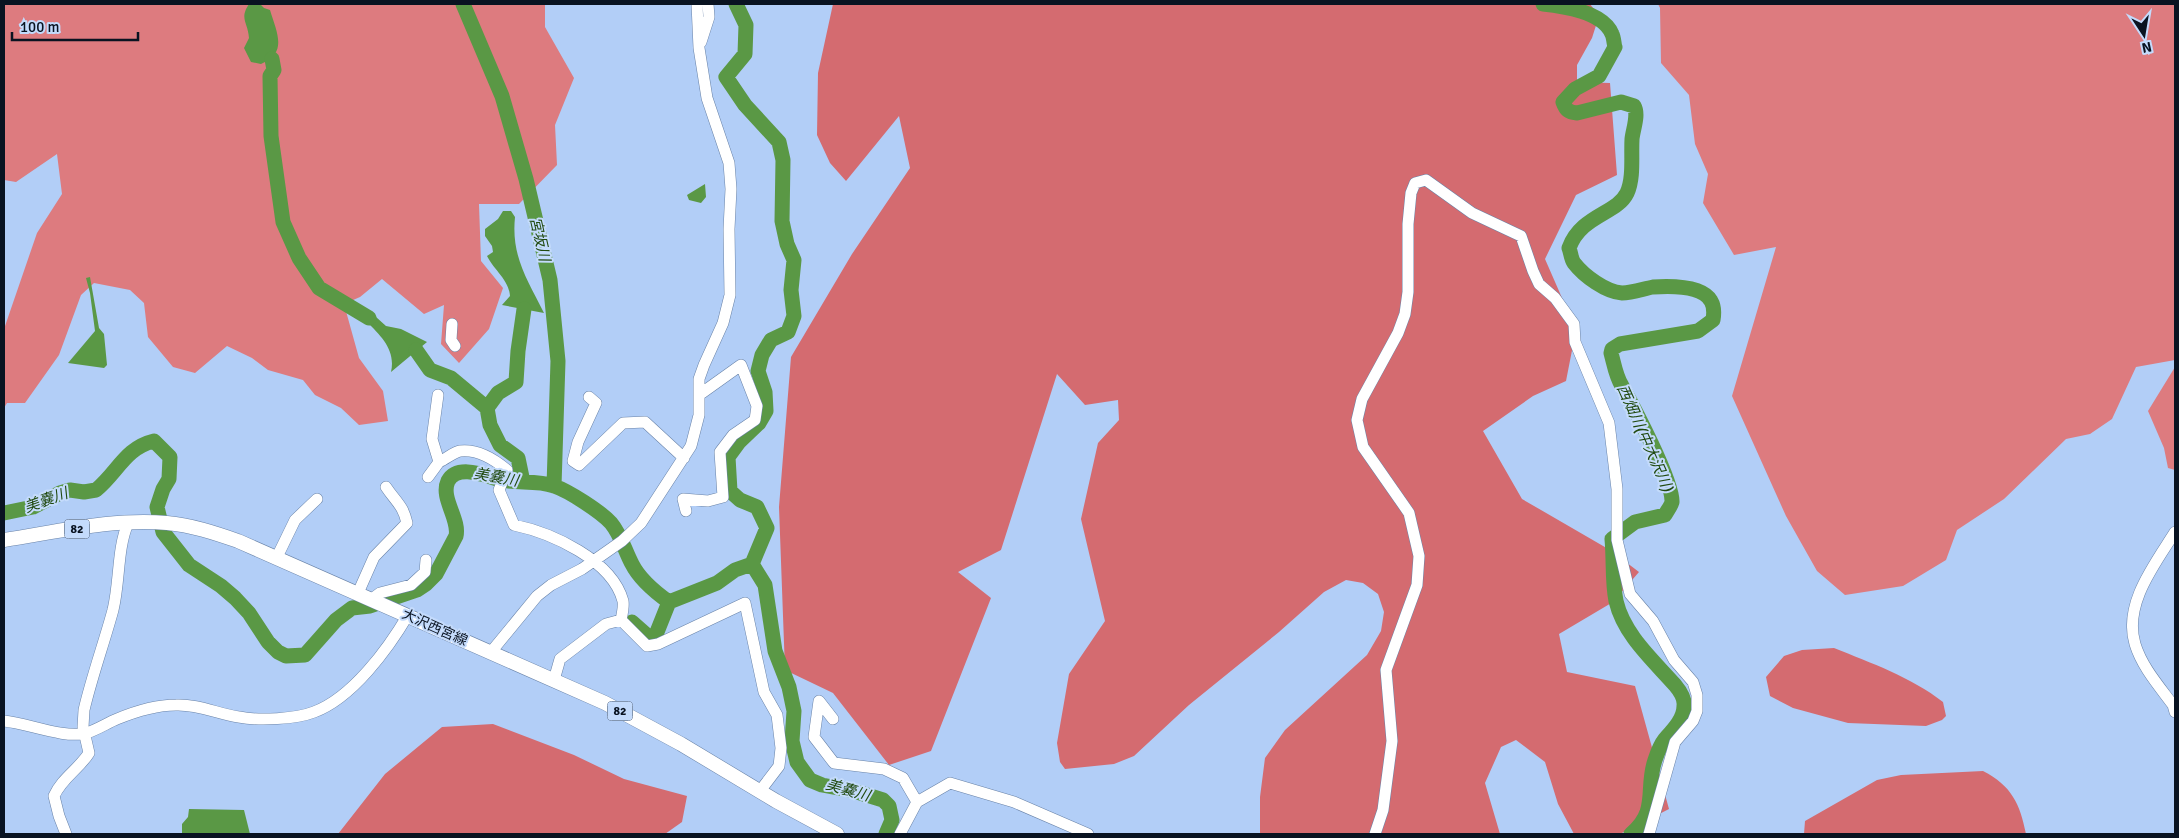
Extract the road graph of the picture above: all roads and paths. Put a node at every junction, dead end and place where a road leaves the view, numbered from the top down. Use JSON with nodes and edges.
{"nodes":[{"id":1,"x":697,"y":4,"type":"edge"},
{"id":2,"x":708,"y":4,"type":"edge"},
{"id":3,"x":699,"y":48,"type":"junction"},
{"id":4,"x":452,"y":324,"type":"dead end"},
{"id":5,"x":455,"y":346,"type":"dead end"},
{"id":6,"x":438,"y":395,"type":"dead end"},
{"id":7,"x":699,"y":395,"type":"junction"},
{"id":8,"x":589,"y":398,"type":"dead end"},
{"id":9,"x":684,"y":458,"type":"junction"},
{"id":10,"x":439,"y":462,"type":"junction"},
{"id":11,"x":428,"y":477,"type":"dead end"},
{"id":12,"x":386,"y":487,"type":"dead end"},
{"id":13,"x":317,"y":499,"type":"dead end"},
{"id":14,"x":686,"y":511,"type":"dead end"},
{"id":15,"x":128,"y":523,"type":"junction"},
{"id":16,"x":2175,"y":532,"type":"edge"},
{"id":17,"x":4,"y":540,"type":"edge"},
{"id":18,"x":277,"y":557,"type":"junction"},
{"id":19,"x":426,"y":560,"type":"dead end"},
{"id":20,"x":595,"y":560,"type":"junction"},
{"id":21,"x":358,"y":593,"type":"junction"},
{"id":22,"x":372,"y":599,"type":"junction"},
{"id":23,"x":408,"y":615,"type":"junction"},
{"id":24,"x":621,"y":620,"type":"junction"},
{"id":25,"x":491,"y":652,"type":"junction"},
{"id":26,"x":554,"y":680,"type":"junction"},
{"id":27,"x":2175,"y":712,"type":"edge"},
{"id":28,"x":833,"y":719,"type":"dead end"},
{"id":29,"x":4,"y":721,"type":"edge"},
{"id":30,"x":85,"y":734,"type":"junction"},
{"id":31,"x":760,"y":792,"type":"junction"},
{"id":32,"x":916,"y":802,"type":"junction"},
{"id":33,"x":66,"y":834,"type":"edge"},
{"id":34,"x":837,"y":834,"type":"edge"},
{"id":35,"x":900,"y":834,"type":"edge"},
{"id":36,"x":1088,"y":834,"type":"edge"},
{"id":37,"x":1376,"y":834,"type":"edge"},
{"id":38,"x":1650,"y":834,"type":"edge"}],
"edges":[{"from":1,"to":3,"type":"street"},
{"from":2,"to":3,"type":"street"},
{"from":3,"to":7,"type":"street"},
{"from":4,"to":5,"type":"street"},
{"from":6,"to":10,"type":"street"},
{"from":7,"to":9,"type":"street"},
{"from":7,"to":14,"type":"street"},
{"from":8,"to":9,"type":"street"},
{"from":9,"to":20,"type":"street"},
{"from":10,"to":11,"type":"street"},
{"from":10,"to":20,"type":"street"},
{"from":12,"to":21,"type":"street"},
{"from":13,"to":18,"type":"street"},
{"from":15,"to":17,"type":"main road","name":"大沢西宮線","number":"82"},
{"from":15,"to":18,"type":"main road","name":"大沢西宮線","number":"82"},
{"from":15,"to":30,"type":"street"},
{"from":16,"to":27,"type":"street"},
{"from":18,"to":21,"type":"main road","name":"大沢西宮線","number":"82"},
{"from":19,"to":22,"type":"street"},
{"from":20,"to":24,"type":"street"},
{"from":20,"to":25,"type":"street"},
{"from":21,"to":22,"type":"main road","name":"大沢西宮線","number":"82"},
{"from":22,"to":23,"type":"main road","name":"大沢西宮線","number":"82"},
{"from":23,"to":25,"type":"main road","name":"大沢西宮線","number":"82"},
{"from":23,"to":30,"type":"street"},
{"from":24,"to":26,"type":"street"},
{"from":24,"to":31,"type":"street"},
{"from":25,"to":26,"type":"main road","name":"大沢西宮線","number":"82"},
{"from":26,"to":31,"type":"main road","name":"大沢西宮線","number":"82"},
{"from":28,"to":32,"type":"street"},
{"from":29,"to":30,"type":"street"},
{"from":30,"to":33,"type":"street"},
{"from":31,"to":34,"type":"main road","name":"大沢西宮線","number":"82"},
{"from":32,"to":35,"type":"street"},
{"from":32,"to":36,"type":"street"},
{"from":37,"to":38,"type":"street"}]}
